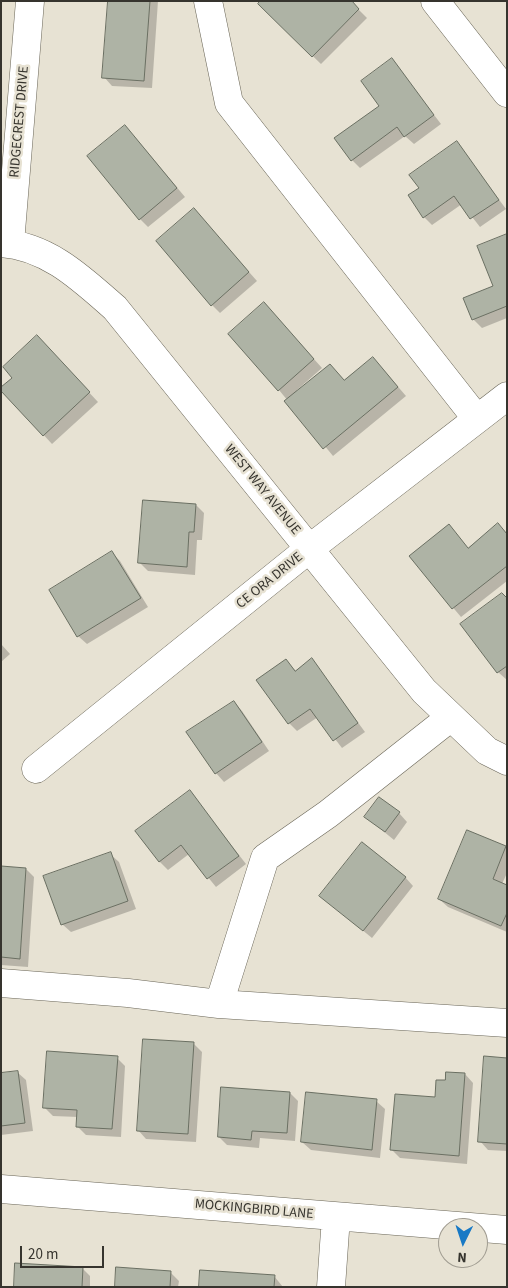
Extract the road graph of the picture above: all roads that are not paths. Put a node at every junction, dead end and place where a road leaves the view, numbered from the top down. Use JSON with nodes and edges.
{"nodes":[{"id":1,"x":30,"y":1,"type":"edge"},
{"id":2,"x":208,"y":1,"type":"edge"},
{"id":3,"x":436,"y":1,"type":"edge"},
{"id":4,"x":507,"y":92,"type":"edge"},
{"id":5,"x":6,"y":243,"type":"edge"},
{"id":6,"x":507,"y":396,"type":"edge"},
{"id":7,"x":477,"y":420,"type":"junction"},
{"id":8,"x":309,"y":549,"type":"junction"},
{"id":9,"x":451,"y":717,"type":"junction"},
{"id":10,"x":507,"y":761,"type":"edge"},
{"id":11,"x":36,"y":769,"type":"dead end"},
{"id":12,"x":1,"y":983,"type":"edge"},
{"id":13,"x":219,"y":1004,"type":"junction"},
{"id":14,"x":507,"y":1023,"type":"edge"},
{"id":15,"x":1,"y":1189,"type":"edge"},
{"id":16,"x":336,"y":1217,"type":"junction"},
{"id":17,"x":507,"y":1230,"type":"edge"},
{"id":18,"x":331,"y":1287,"type":"edge"}],
"edges":[{"from":1,"to":5,"type":"street","name":"RIDGECREST DRIVE"},
{"from":2,"to":7,"type":"street"},
{"from":3,"to":4,"type":"street"},
{"from":5,"to":8,"type":"street","name":"WEST WAY AVENUE"},
{"from":6,"to":7,"type":"street","name":"CE ORA DRIVE"},
{"from":7,"to":8,"type":"street","name":"CE ORA DRIVE"},
{"from":8,"to":9,"type":"street","name":"WEST WAY AVENUE"},
{"from":8,"to":11,"type":"street","name":"CE ORA DRIVE"},
{"from":9,"to":10,"type":"street","name":"WEST WAY AVENUE"},
{"from":9,"to":13,"type":"street"},
{"from":12,"to":13,"type":"street"},
{"from":13,"to":14,"type":"street"},
{"from":15,"to":16,"type":"street","name":"MOCKINGBIRD LANE"},
{"from":16,"to":17,"type":"street","name":"MOCKINGBIRD LANE"},
{"from":16,"to":18,"type":"street"}]}
